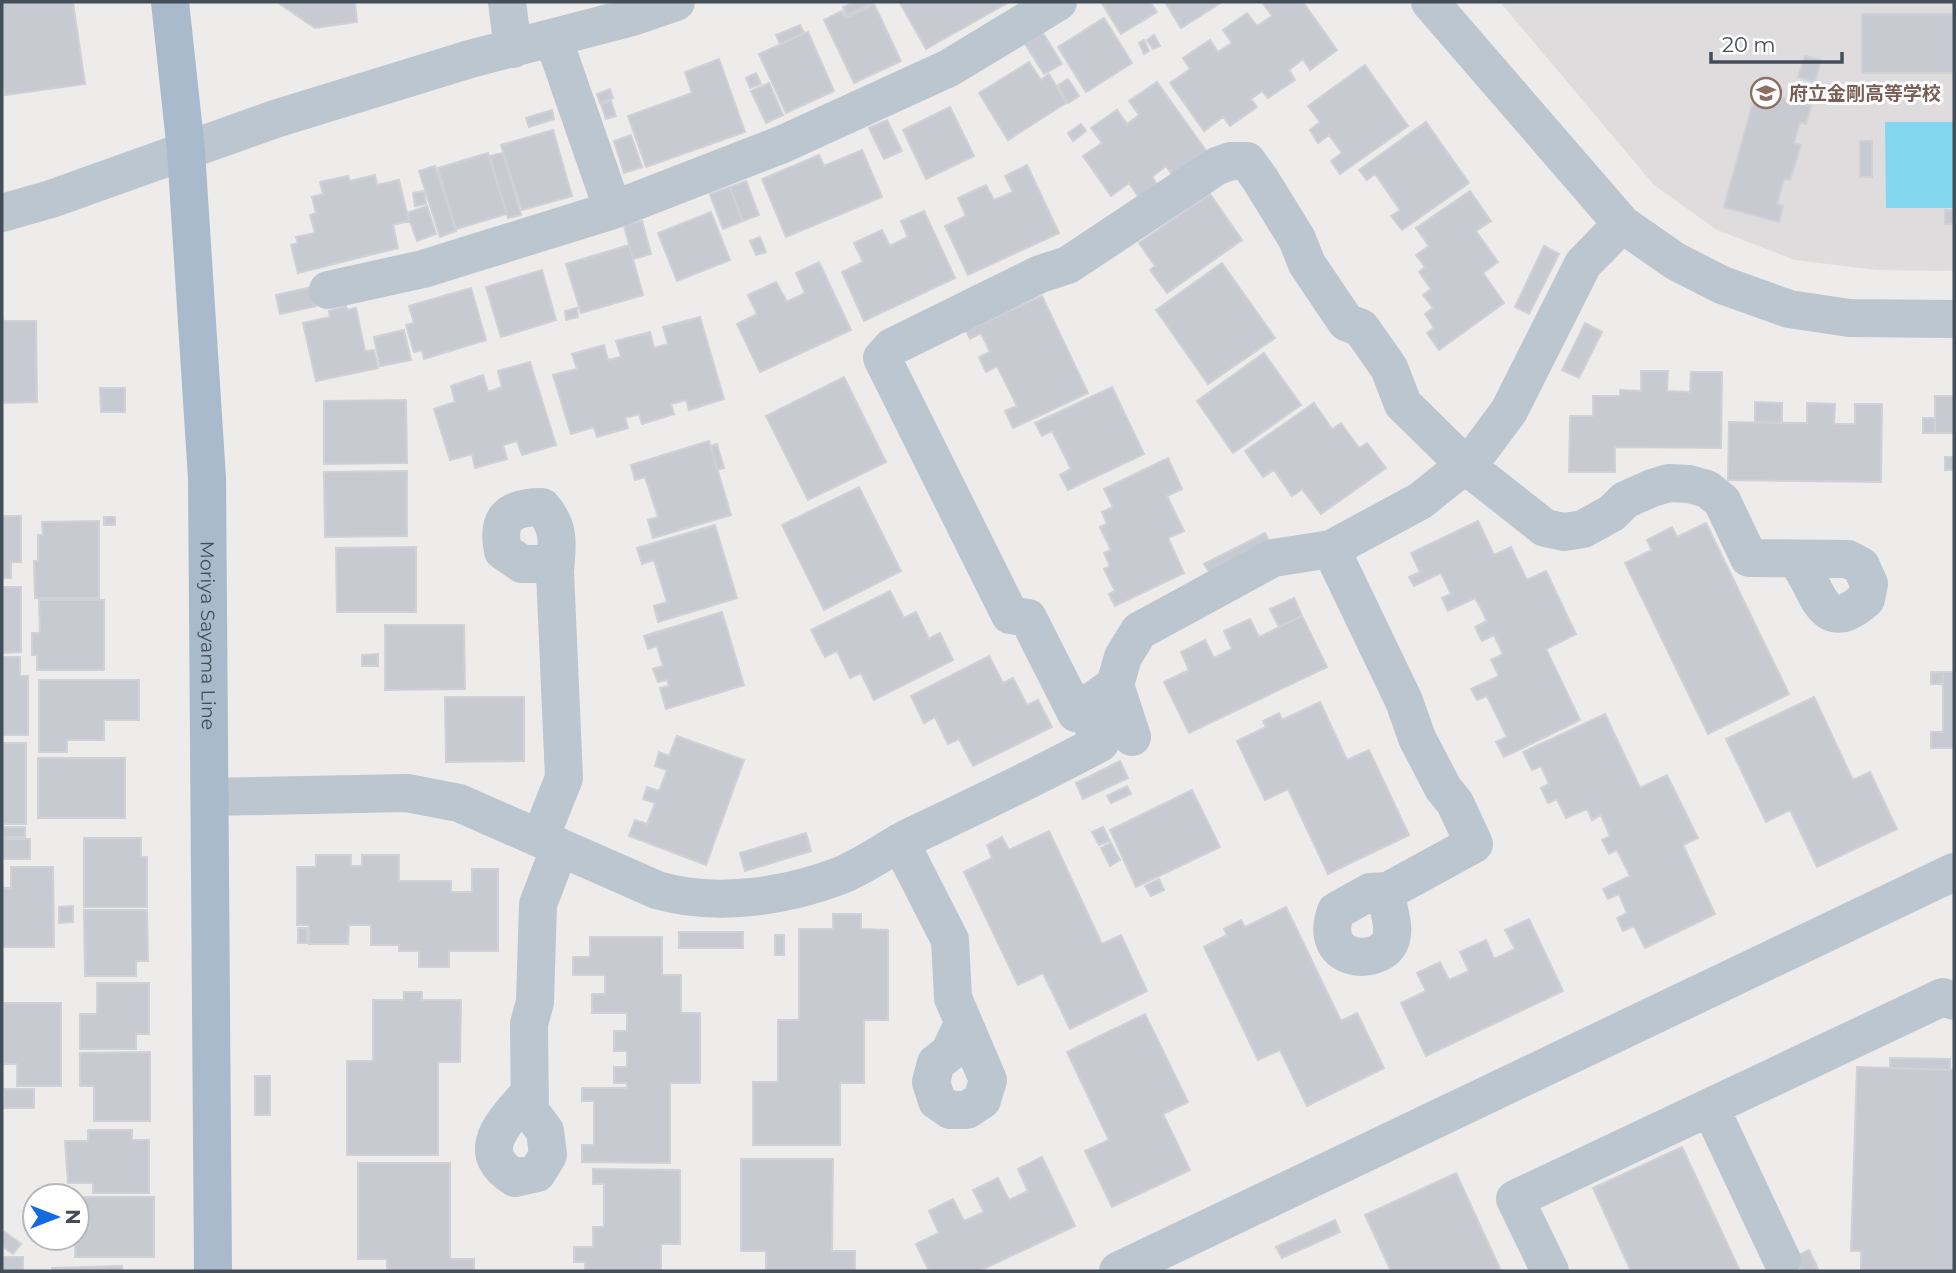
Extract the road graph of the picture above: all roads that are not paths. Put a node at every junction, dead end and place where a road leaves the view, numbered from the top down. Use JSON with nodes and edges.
{"nodes":[{"id":1,"x":170,"y":2,"type":"edge"},
{"id":2,"x":507,"y":2,"type":"edge"},
{"id":3,"x":676,"y":2,"type":"edge"},
{"id":4,"x":1058,"y":2,"type":"edge"},
{"id":5,"x":1430,"y":2,"type":"edge"},
{"id":6,"x":553,"y":38,"type":"junction"},
{"id":7,"x":513,"y":49,"type":"junction"},
{"id":8,"x":186,"y":151,"type":"junction"},
{"id":9,"x":613,"y":210,"type":"junction"},
{"id":10,"x":2,"y":213,"type":"edge"},
{"id":11,"x":1622,"y":224,"type":"junction"},
{"id":12,"x":328,"y":290,"type":"dead end"},
{"id":13,"x":1954,"y":319,"type":"edge"},
{"id":14,"x":1465,"y":465,"type":"junction"},
{"id":15,"x":1331,"y":549,"type":"junction"},
{"id":16,"x":1793,"y":559,"type":"dead end"},
{"id":17,"x":555,"y":572,"type":"dead end"},
{"id":18,"x":1115,"y":685,"type":"junction"},
{"id":19,"x":1094,"y":730,"type":"dead end"},
{"id":20,"x":1132,"y":737,"type":"dead end"},
{"id":21,"x":211,"y":797,"type":"junction"},
{"id":22,"x":550,"y":842,"type":"junction"},
{"id":23,"x":900,"y":842,"type":"junction"},
{"id":24,"x":1954,"y":872,"type":"edge"},
{"id":25,"x":1388,"y":891,"type":"dead end"},
{"id":26,"x":1954,"y":1001,"type":"edge"},
{"id":27,"x":963,"y":1024,"type":"dead end"},
{"id":28,"x":529,"y":1093,"type":"dead end"},
{"id":29,"x":1710,"y":1107,"type":"junction"},
{"id":30,"x":1782,"y":1260,"type":"dead end"},
{"id":31,"x":213,"y":1271,"type":"edge"},
{"id":32,"x":1118,"y":1271,"type":"edge"},
{"id":33,"x":1549,"y":1271,"type":"edge"}],
"edges":[{"from":1,"to":8,"type":"main road","name":"Moriya Sayama Line"},
{"from":2,"to":7,"type":"street"},
{"from":3,"to":6,"type":"street"},
{"from":4,"to":9,"type":"street"},
{"from":5,"to":11,"type":"street"},
{"from":6,"to":7,"type":"street"},
{"from":6,"to":9,"type":"street"},
{"from":7,"to":8,"type":"street"},
{"from":8,"to":10,"type":"street"},
{"from":8,"to":21,"type":"main road","name":"Moriya Sayama Line"},
{"from":9,"to":12,"type":"street"},
{"from":11,"to":13,"type":"street"},
{"from":11,"to":14,"type":"street"},
{"from":14,"to":15,"type":"street"},
{"from":14,"to":16,"type":"street"},
{"from":14,"to":18,"type":"street"},
{"from":15,"to":18,"type":"street"},
{"from":15,"to":25,"type":"street"},
{"from":17,"to":22,"type":"street"},
{"from":18,"to":20,"type":"street"},
{"from":19,"to":23,"type":"street"},
{"from":21,"to":22,"type":"street"},
{"from":21,"to":31,"type":"main road","name":"Moriya Sayama Line"},
{"from":22,"to":23,"type":"street"},
{"from":22,"to":28,"type":"street"},
{"from":23,"to":27,"type":"street"},
{"from":24,"to":32,"type":"street"},
{"from":26,"to":29,"type":"street"},
{"from":29,"to":30,"type":"street"},
{"from":29,"to":33,"type":"street"}]}
